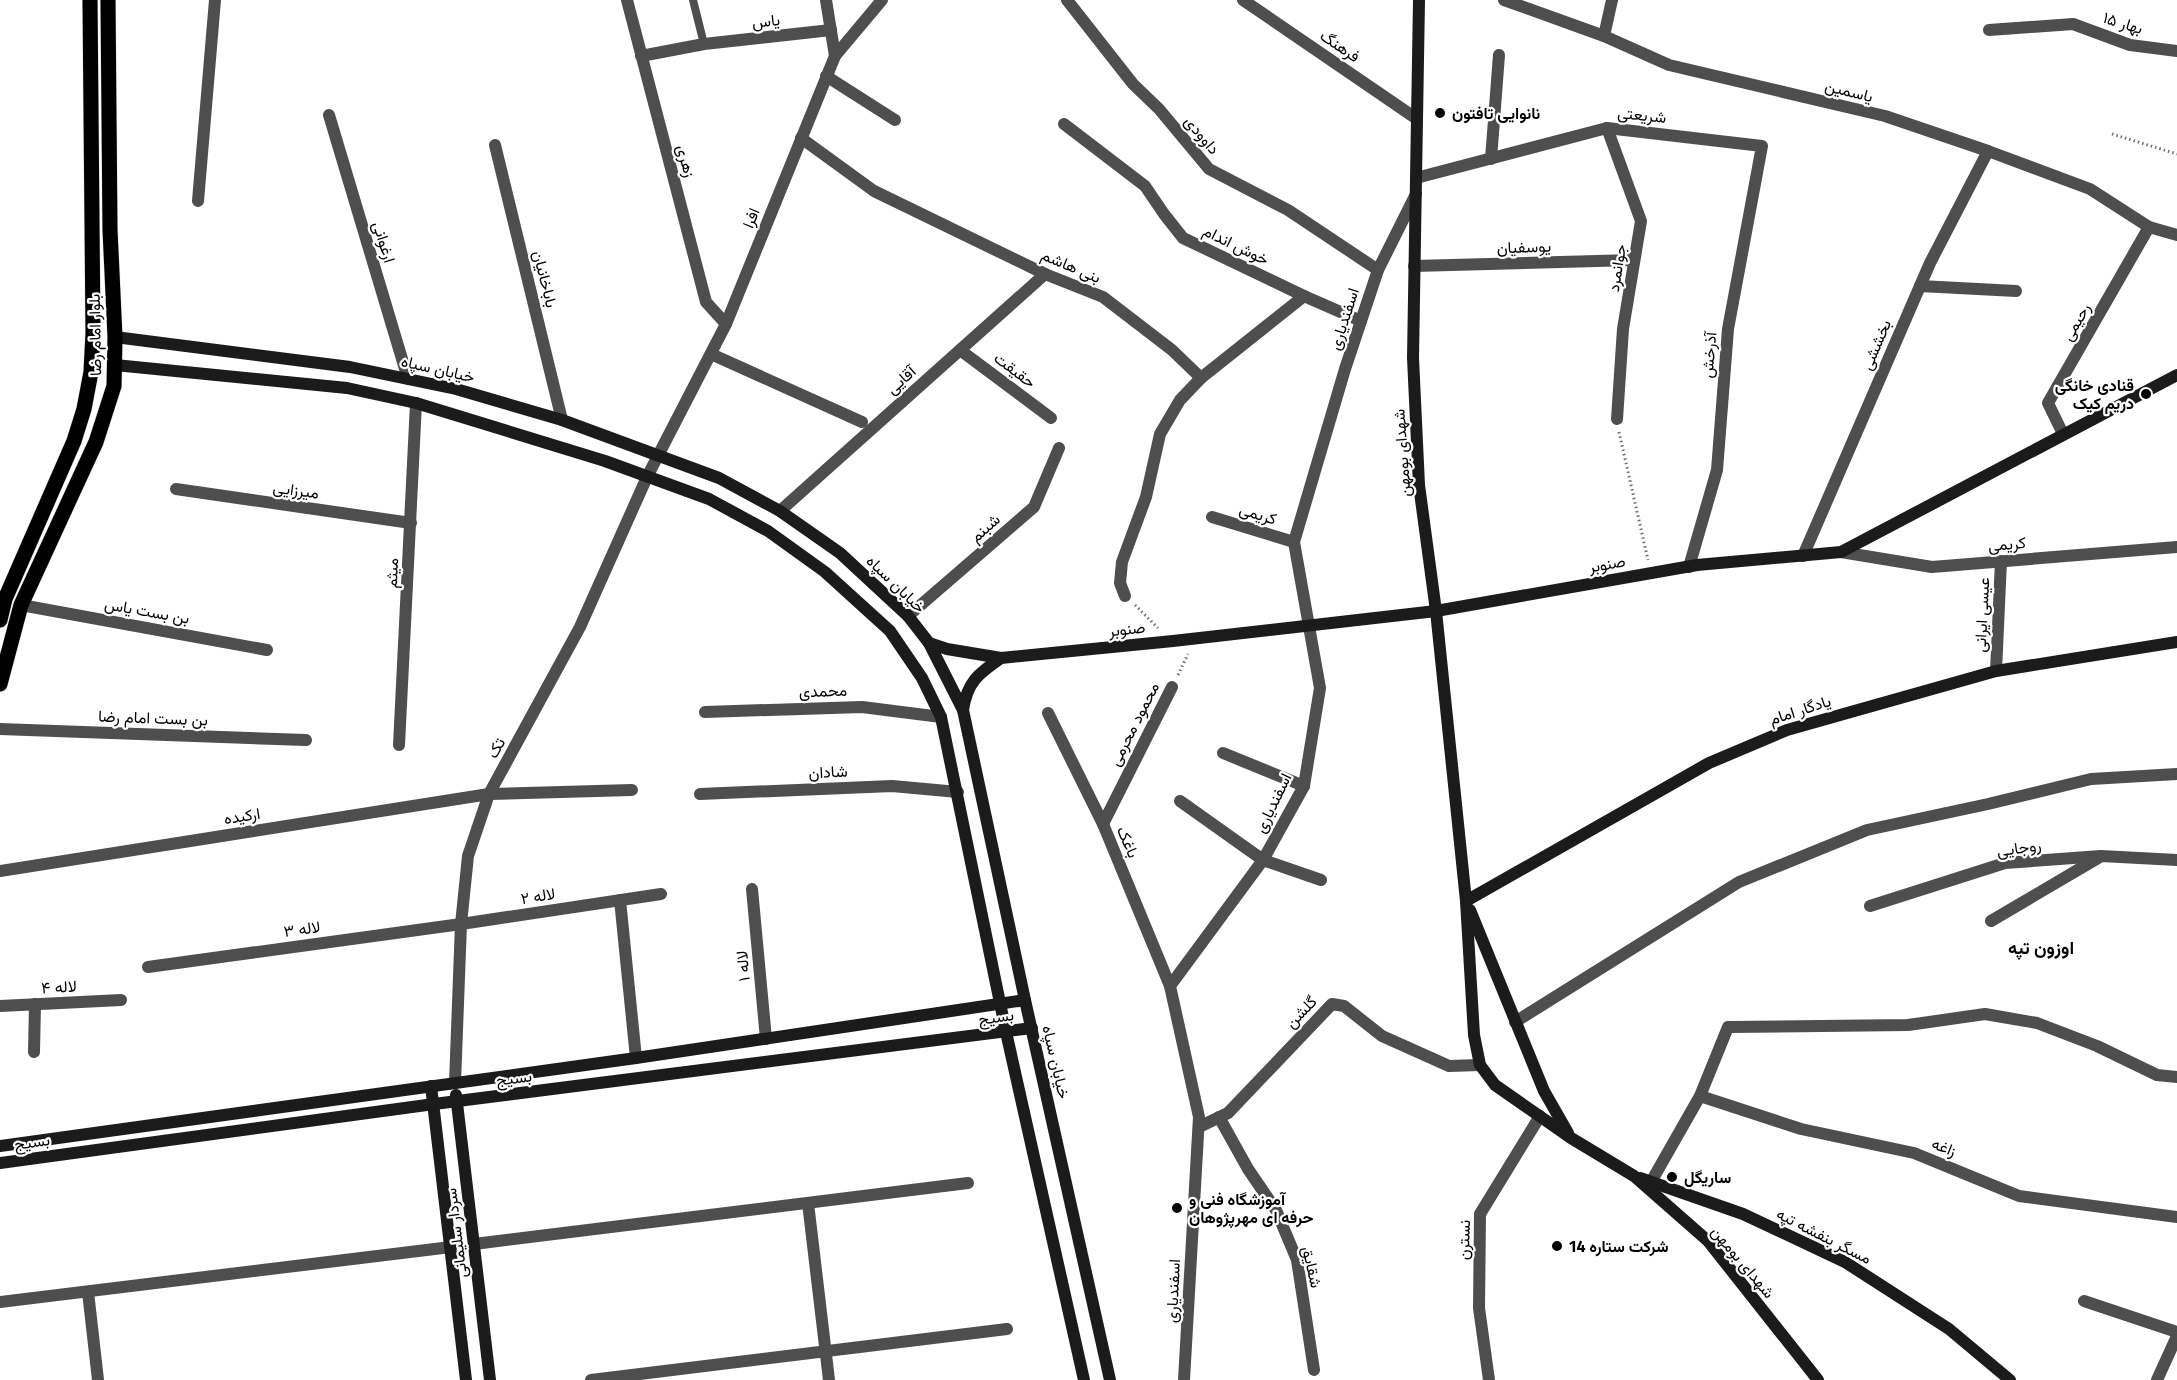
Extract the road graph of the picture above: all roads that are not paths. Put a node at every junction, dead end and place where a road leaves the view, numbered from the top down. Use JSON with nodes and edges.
{"nodes":[{"id":1,"x":90,"y":0,"type":"edge"},
{"id":2,"x":108,"y":0,"type":"edge"},
{"id":3,"x":215,"y":0,"type":"edge"},
{"id":4,"x":627,"y":0,"type":"edge"},
{"id":5,"x":693,"y":0,"type":"edge"},
{"id":6,"x":826,"y":0,"type":"edge"},
{"id":7,"x":882,"y":0,"type":"edge"},
{"id":8,"x":1067,"y":0,"type":"edge"},
{"id":9,"x":1243,"y":0,"type":"edge"},
{"id":10,"x":1419,"y":0,"type":"edge"},
{"id":11,"x":1612,"y":0,"type":"edge"},
{"id":12,"x":1512,"y":1,"type":"edge"},
{"id":13,"x":831,"y":30,"type":"junction"},
{"id":14,"x":1989,"y":30,"type":"dead end"},
{"id":15,"x":1604,"y":36,"type":"junction"},
{"id":16,"x":704,"y":44,"type":"junction"},
{"id":17,"x":2177,"y":51,"type":"edge"},
{"id":18,"x":1499,"y":55,"type":"dead end"},
{"id":19,"x":641,"y":56,"type":"junction"},
{"id":20,"x":835,"y":56,"type":"junction"},
{"id":21,"x":107,"y":58,"type":"junction"},
{"id":22,"x":89,"y":59,"type":"junction"},
{"id":23,"x":826,"y":76,"type":"junction"},
{"id":24,"x":329,"y":115,"type":"dead end"},
{"id":25,"x":108,"y":118,"type":"junction"},
{"id":26,"x":1417,"y":119,"type":"junction"},
{"id":27,"x":895,"y":120,"type":"dead end"},
{"id":28,"x":91,"y":121,"type":"junction"},
{"id":29,"x":1064,"y":124,"type":"dead end"},
{"id":30,"x":1607,"y":128,"type":"junction"},
{"id":31,"x":801,"y":138,"type":"junction"},
{"id":32,"x":495,"y":146,"type":"dead end"},
{"id":33,"x":1762,"y":146,"type":"joint"},
{"id":34,"x":1988,"y":151,"type":"junction"},
{"id":35,"x":1491,"y":159,"type":"junction"},
{"id":36,"x":1416,"y":178,"type":"junction"},
{"id":37,"x":1416,"y":194,"type":"junction"},
{"id":38,"x":198,"y":201,"type":"dead end"},
{"id":39,"x":2149,"y":227,"type":"junction"},
{"id":40,"x":2177,"y":235,"type":"edge"},
{"id":41,"x":1635,"y":260,"type":"junction"},
{"id":42,"x":1414,"y":266,"type":"junction"},
{"id":43,"x":1378,"y":270,"type":"junction"},
{"id":44,"x":1045,"y":274,"type":"junction"},
{"id":45,"x":1920,"y":286,"type":"junction"},
{"id":46,"x":2016,"y":291,"type":"dead end"},
{"id":47,"x":1304,"y":296,"type":"junction"},
{"id":48,"x":1361,"y":321,"type":"junction"},
{"id":49,"x":726,"y":324,"type":"junction"},
{"id":50,"x":116,"y":337,"type":"junction"},
{"id":51,"x":960,"y":350,"type":"junction"},
{"id":52,"x":711,"y":354,"type":"junction"},
{"id":53,"x":115,"y":365,"type":"junction"},
{"id":54,"x":2177,"y":375,"type":"edge"},
{"id":55,"x":1201,"y":378,"type":"junction"},
{"id":56,"x":408,"y":379,"type":"junction"},
{"id":57,"x":416,"y":403,"type":"junction"},
{"id":58,"x":1051,"y":418,"type":"dead end"},
{"id":59,"x":1617,"y":419,"type":"road end"},
{"id":60,"x":562,"y":420,"type":"junction"},
{"id":61,"x":862,"y":422,"type":"dead end"},
{"id":62,"x":2063,"y":434,"type":"junction"},
{"id":63,"x":1059,"y":448,"type":"dead end"},
{"id":64,"x":660,"y":455,"type":"junction"},
{"id":65,"x":647,"y":477,"type":"junction"},
{"id":66,"x":176,"y":489,"type":"dead end"},
{"id":67,"x":780,"y":512,"type":"junction"},
{"id":68,"x":1212,"y":517,"type":"dead end"},
{"id":69,"x":411,"y":523,"type":"junction"},
{"id":70,"x":1294,"y":542,"type":"junction"},
{"id":71,"x":2177,"y":548,"type":"edge"},
{"id":72,"x":1841,"y":552,"type":"junction"},
{"id":73,"x":1803,"y":556,"type":"junction"},
{"id":74,"x":2001,"y":561,"type":"junction"},
{"id":75,"x":1689,"y":567,"type":"junction"},
{"id":76,"x":1125,"y":596,"type":"road end"},
{"id":77,"x":5,"y":599,"type":"junction"},
{"id":78,"x":21,"y":605,"type":"junction"},
{"id":79,"x":1436,"y":611,"type":"junction"},
{"id":80,"x":908,"y":616,"type":"junction"},
{"id":81,"x":0,"y":620,"type":"edge"},
{"id":82,"x":1310,"y":625,"type":"junction"},
{"id":83,"x":2177,"y":642,"type":"edge"},
{"id":84,"x":929,"y":643,"type":"junction"},
{"id":85,"x":267,"y":650,"type":"dead end"},
{"id":86,"x":1001,"y":658,"type":"junction"},
{"id":87,"x":1996,"y":671,"type":"junction"},
{"id":88,"x":1,"y":675,"type":"edge"},
{"id":89,"x":1172,"y":687,"type":"road end"},
{"id":90,"x":963,"y":710,"type":"junction"},
{"id":91,"x":705,"y":712,"type":"dead end"},
{"id":92,"x":1048,"y":713,"type":"dead end"},
{"id":93,"x":941,"y":717,"type":"junction"},
{"id":94,"x":0,"y":729,"type":"edge"},
{"id":95,"x":306,"y":740,"type":"dead end"},
{"id":96,"x":399,"y":745,"type":"dead end"},
{"id":97,"x":1222,"y":753,"type":"dead end"},
{"id":98,"x":2177,"y":774,"type":"edge"},
{"id":99,"x":1304,"y":786,"type":"junction"},
{"id":100,"x":632,"y":790,"type":"dead end"},
{"id":101,"x":958,"y":792,"type":"junction"},
{"id":102,"x":489,"y":794,"type":"junction"},
{"id":103,"x":700,"y":794,"type":"dead end"},
{"id":104,"x":1180,"y":801,"type":"dead end"},
{"id":105,"x":1102,"y":824,"type":"junction"},
{"id":106,"x":2101,"y":856,"type":"junction"},
{"id":107,"x":1263,"y":860,"type":"junction"},
{"id":108,"x":2177,"y":860,"type":"edge"},
{"id":109,"x":0,"y":871,"type":"edge"},
{"id":110,"x":1321,"y":880,"type":"dead end"},
{"id":111,"x":752,"y":889,"type":"dead end"},
{"id":112,"x":661,"y":894,"type":"dead end"},
{"id":113,"x":620,"y":900,"type":"junction"},
{"id":114,"x":1467,"y":901,"type":"junction"},
{"id":115,"x":1870,"y":906,"type":"dead end"},
{"id":116,"x":1990,"y":921,"type":"dead end"},
{"id":117,"x":461,"y":924,"type":"junction"},
{"id":118,"x":148,"y":967,"type":"dead end"},
{"id":119,"x":1170,"y":986,"type":"junction"},
{"id":120,"x":121,"y":1000,"type":"dead end"},
{"id":121,"x":1025,"y":1000,"type":"junction"},
{"id":122,"x":35,"y":1004,"type":"junction"},
{"id":123,"x":1001,"y":1005,"type":"junction"},
{"id":124,"x":0,"y":1006,"type":"edge"},
{"id":125,"x":1515,"y":1022,"type":"junction"},
{"id":126,"x":1032,"y":1028,"type":"junction"},
{"id":127,"x":1006,"y":1032,"type":"junction"},
{"id":128,"x":766,"y":1039,"type":"junction"},
{"id":129,"x":34,"y":1052,"type":"dead end"},
{"id":130,"x":636,"y":1058,"type":"junction"},
{"id":131,"x":1480,"y":1065,"type":"junction"},
{"id":132,"x":2177,"y":1077,"type":"edge"},
{"id":133,"x":455,"y":1083,"type":"junction"},
{"id":134,"x":431,"y":1086,"type":"junction"},
{"id":135,"x":1700,"y":1096,"type":"junction"},
{"id":136,"x":457,"y":1102,"type":"junction"},
{"id":137,"x":434,"y":1104,"type":"junction"},
{"id":138,"x":1540,"y":1116,"type":"junction"},
{"id":139,"x":1219,"y":1117,"type":"junction"},
{"id":140,"x":1199,"y":1127,"type":"junction"},
{"id":141,"x":1571,"y":1138,"type":"junction"},
{"id":142,"x":0,"y":1146,"type":"edge"},
{"id":143,"x":0,"y":1163,"type":"edge"},
{"id":144,"x":1634,"y":1176,"type":"junction"},
{"id":145,"x":1651,"y":1182,"type":"junction"},
{"id":146,"x":968,"y":1183,"type":"dead end"},
{"id":147,"x":808,"y":1203,"type":"junction"},
{"id":148,"x":2177,"y":1216,"type":"edge"},
{"id":149,"x":474,"y":1244,"type":"junction"},
{"id":150,"x":451,"y":1247,"type":"junction"},
{"id":151,"x":88,"y":1292,"type":"junction"},
{"id":152,"x":2084,"y":1301,"type":"dead end"},
{"id":153,"x":0,"y":1302,"type":"edge"},
{"id":154,"x":1007,"y":1329,"type":"dead end"},
{"id":155,"x":2177,"y":1332,"type":"edge"},
{"id":156,"x":2177,"y":1336,"type":"edge"},
{"id":157,"x":826,"y":1351,"type":"junction"},
{"id":158,"x":1314,"y":1370,"type":"dead end"},
{"id":159,"x":98,"y":1380,"type":"edge"},
{"id":160,"x":466,"y":1380,"type":"edge"},
{"id":161,"x":490,"y":1380,"type":"edge"},
{"id":162,"x":591,"y":1380,"type":"edge"},
{"id":163,"x":829,"y":1380,"type":"edge"},
{"id":164,"x":1084,"y":1380,"type":"edge"},
{"id":165,"x":1110,"y":1380,"type":"edge"},
{"id":166,"x":1184,"y":1380,"type":"edge"},
{"id":167,"x":1489,"y":1380,"type":"edge"},
{"id":168,"x":1818,"y":1380,"type":"edge"},
{"id":169,"x":2010,"y":1380,"type":"edge"},
{"id":170,"x":2157,"y":1380,"type":"edge"}],
"edges":[{"from":1,"to":22,"type":"main road","name":"بلوار امام رضا"},
{"from":2,"to":21,"type":"main road","name":"بلوار امام رضا"},
{"from":3,"to":38,"type":"street"},
{"from":4,"to":19,"type":"street","name":"زهری"},
{"from":5,"to":16,"type":"lane"},
{"from":6,"to":13,"type":"street"},
{"from":7,"to":20,"type":"street","name":"افرا"},
{"from":8,"to":43,"type":"street","name":"داوودی"},
{"from":9,"to":26,"type":"street","name":"فرهنگ"},
{"from":10,"to":26,"type":"street","name":"شهدای بومهن"},
{"from":11,"to":15,"type":"street"},
{"from":12,"to":15,"type":"street","name":"یاسمین"},
{"from":13,"to":16,"type":"street","name":"یاس"},
{"from":13,"to":20,"type":"street"},
{"from":14,"to":17,"type":"street","name":"بهار ۱۵"},
{"from":15,"to":34,"type":"street","name":"یاسمین"},
{"from":16,"to":19,"type":"street","name":"یاس"},
{"from":18,"to":35,"type":"street"},
{"from":19,"to":49,"type":"street","name":"زهری"},
{"from":20,"to":23,"type":"street","name":"افرا"},
{"from":21,"to":22,"type":"street"},
{"from":21,"to":25,"type":"main road","name":"بلوار امام رضا"},
{"from":22,"to":28,"type":"main road","name":"بلوار امام رضا"},
{"from":23,"to":27,"type":"street"},
{"from":23,"to":31,"type":"street","name":"افرا"},
{"from":24,"to":56,"type":"street","name":"ارغوانی"},
{"from":25,"to":28,"type":"street"},
{"from":25,"to":50,"type":"main road","name":"بلوار امام رضا"},
{"from":26,"to":36,"type":"street","name":"شهدای بومهن"},
{"from":28,"to":77,"type":"main road","name":"بلوار امام رضا"},
{"from":29,"to":47,"type":"street","name":"خوش اندام"},
{"from":30,"to":33,"type":"street","name":"شریعتی"},
{"from":30,"to":35,"type":"street","name":"شریعتی"},
{"from":30,"to":41,"type":"street","name":"جوانمرد"},
{"from":31,"to":44,"type":"street","name":"بنی هاشم"},
{"from":31,"to":49,"type":"street","name":"افرا"},
{"from":32,"to":60,"type":"street","name":"باباخانیان"},
{"from":33,"to":75,"type":"street","name":"آذرخش"},
{"from":34,"to":39,"type":"street","name":"یاسمین"},
{"from":34,"to":45,"type":"street","name":"بخششی"},
{"from":35,"to":36,"type":"street","name":"شریعتی"},
{"from":36,"to":37,"type":"street","name":"شهدای بومهن"},
{"from":37,"to":42,"type":"street","name":"شهدای بومهن"},
{"from":37,"to":43,"type":"street","name":"اسفندیاری"},
{"from":39,"to":40,"type":"street","name":"یاسمین"},
{"from":39,"to":62,"type":"street","name":"رحیمی"},
{"from":41,"to":42,"type":"street","name":"یوسفیان"},
{"from":41,"to":59,"type":"street","name":"جوانمرد"},
{"from":42,"to":79,"type":"street","name":"شهدای بومهن"},
{"from":43,"to":48,"type":"street","name":"اسفندیاری"},
{"from":44,"to":51,"type":"street","name":"آقایی"},
{"from":44,"to":55,"type":"street","name":"بنی هاشم"},
{"from":45,"to":46,"type":"street"},
{"from":45,"to":73,"type":"street","name":"بخششی"},
{"from":47,"to":48,"type":"street","name":"خوش اندام"},
{"from":47,"to":55,"type":"street"},
{"from":48,"to":70,"type":"street","name":"اسفندیاری"},
{"from":49,"to":52,"type":"street","name":"افرا"},
{"from":50,"to":53,"type":"main road","name":"بلوار امام رضا"},
{"from":50,"to":56,"type":"street","name":"خیابان سپاه"},
{"from":51,"to":58,"type":"street","name":"حقیقت"},
{"from":51,"to":67,"type":"street","name":"آقایی"},
{"from":52,"to":61,"type":"street"},
{"from":52,"to":64,"type":"street","name":"افرا"},
{"from":53,"to":57,"type":"street"},
{"from":53,"to":78,"type":"main road","name":"بلوار امام رضا"},
{"from":54,"to":62,"type":"street","name":"صنوبر"},
{"from":55,"to":76,"type":"street"},
{"from":56,"to":60,"type":"street","name":"خیابان سپاه"},
{"from":57,"to":65,"type":"street"},
{"from":57,"to":69,"type":"street","name":"میثم"},
{"from":60,"to":64,"type":"street","name":"خیابان سپاه"},
{"from":62,"to":72,"type":"street","name":"صنوبر"},
{"from":63,"to":80,"type":"street","name":"شبنم"},
{"from":64,"to":65,"type":"street","name":"تک"},
{"from":64,"to":67,"type":"street","name":"خیابان سپاه"},
{"from":65,"to":93,"type":"street"},
{"from":65,"to":102,"type":"street","name":"تک"},
{"from":66,"to":69,"type":"street","name":"میرزایی"},
{"from":67,"to":80,"type":"street","name":"خیابان سپاه"},
{"from":68,"to":70,"type":"street","name":"کریمی"},
{"from":69,"to":96,"type":"street","name":"میثم"},
{"from":70,"to":82,"type":"street","name":"اسفندیاری"},
{"from":71,"to":74,"type":"street","name":"کریمی"},
{"from":72,"to":73,"type":"street","name":"صنوبر"},
{"from":72,"to":74,"type":"street","name":"کریمی"},
{"from":73,"to":75,"type":"street","name":"صنوبر"},
{"from":74,"to":87,"type":"street","name":"عیسی ایرانی"},
{"from":75,"to":79,"type":"street","name":"صنوبر"},
{"from":77,"to":78,"type":"street"},
{"from":77,"to":81,"type":"main road","name":"بلوار امام رضا"},
{"from":78,"to":85,"type":"street","name":"بن بست یاس"},
{"from":78,"to":88,"type":"main road","name":"بلوار امام رضا"},
{"from":79,"to":82,"type":"street","name":"صنوبر"},
{"from":79,"to":114,"type":"street","name":"شهدای بومهن"},
{"from":80,"to":84,"type":"street","name":"خیابان سپاه"},
{"from":82,"to":86,"type":"street","name":"صنوبر"},
{"from":82,"to":99,"type":"street","name":"اسفندیاری"},
{"from":83,"to":87,"type":"street","name":"یادگار امام"},
{"from":84,"to":86,"type":"street","name":"صنوبر"},
{"from":84,"to":90,"type":"street","name":"خیابان سپاه"},
{"from":86,"to":90,"type":"street"},
{"from":87,"to":114,"type":"street","name":"یادگار امام"},
{"from":89,"to":105,"type":"street","name":"محمود محرمی"},
{"from":90,"to":121,"type":"street","name":"خیابان سپاه"},
{"from":91,"to":93,"type":"street","name":"محمدی"},
{"from":92,"to":105,"type":"street","name":"باغک"},
{"from":93,"to":101,"type":"street"},
{"from":94,"to":95,"type":"street","name":"بن بست امام رضا"},
{"from":97,"to":99,"type":"street"},
{"from":98,"to":125,"type":"street"},
{"from":99,"to":107,"type":"street","name":"اسفندیاری"},
{"from":100,"to":102,"type":"street","name":"ارکیده"},
{"from":101,"to":103,"type":"street","name":"شادان"},
{"from":101,"to":123,"type":"street"},
{"from":102,"to":109,"type":"street","name":"ارکیده"},
{"from":102,"to":117,"type":"street","name":"تک"},
{"from":104,"to":107,"type":"street"},
{"from":105,"to":119,"type":"street","name":"باغک"},
{"from":106,"to":108,"type":"street","name":"روجایی"},
{"from":106,"to":115,"type":"street","name":"روجایی"},
{"from":106,"to":116,"type":"street"},
{"from":107,"to":110,"type":"street"},
{"from":107,"to":119,"type":"street","name":"اسفندیاری"},
{"from":111,"to":128,"type":"street","name":"لاله ۱"},
{"from":112,"to":113,"type":"street","name":"لاله ۲"},
{"from":113,"to":117,"type":"street","name":"لاله ۲"},
{"from":113,"to":130,"type":"street"},
{"from":114,"to":125,"type":"street"},
{"from":114,"to":131,"type":"street"},
{"from":117,"to":118,"type":"street","name":"لاله ۳"},
{"from":117,"to":133,"type":"street","name":"تک"},
{"from":119,"to":140,"type":"street","name":"اسفندیاری"},
{"from":120,"to":122,"type":"street","name":"لاله ۴"},
{"from":121,"to":123,"type":"street","name":"بسیج"},
{"from":121,"to":126,"type":"street","name":"خیابان سپاه"},
{"from":122,"to":124,"type":"street","name":"لاله ۴"},
{"from":122,"to":129,"type":"street"},
{"from":123,"to":127,"type":"street"},
{"from":123,"to":128,"type":"street","name":"بسیج"},
{"from":125,"to":141,"type":"street"},
{"from":126,"to":127,"type":"street","name":"بسیج"},
{"from":126,"to":165,"type":"street","name":"خیابان سپاه"},
{"from":127,"to":136,"type":"street","name":"بسیج"},
{"from":127,"to":164,"type":"street"},
{"from":128,"to":130,"type":"street","name":"بسیج"},
{"from":130,"to":133,"type":"street","name":"بسیج"},
{"from":131,"to":138,"type":"street","name":"شهدای بومهن"},
{"from":131,"to":139,"type":"street","name":"گلشن"},
{"from":132,"to":135,"type":"street"},
{"from":133,"to":134,"type":"street","name":"بسیج"},
{"from":133,"to":136,"type":"street","name":"سردار سلیمانی"},
{"from":134,"to":137,"type":"street","name":"سردار سلیمانی"},
{"from":134,"to":142,"type":"street","name":"بسیج"},
{"from":135,"to":145,"type":"street"},
{"from":135,"to":148,"type":"street","name":"زاغه"},
{"from":136,"to":137,"type":"street","name":"بسیج"},
{"from":136,"to":149,"type":"street","name":"سردار سلیمانی"},
{"from":137,"to":143,"type":"street","name":"بسیج"},
{"from":137,"to":150,"type":"street","name":"سردار سلیمانی"},
{"from":138,"to":141,"type":"street","name":"شهدای بومهن"},
{"from":138,"to":167,"type":"street","name":"نسترن"},
{"from":139,"to":140,"type":"street","name":"گلشن"},
{"from":139,"to":158,"type":"street","name":"شقایق"},
{"from":140,"to":166,"type":"street","name":"اسفندیاری"},
{"from":141,"to":144,"type":"street","name":"شهدای بومهن"},
{"from":144,"to":145,"type":"street","name":"مسگر بنفشه تپه"},
{"from":144,"to":168,"type":"street","name":"شهدای بومهن"},
{"from":145,"to":169,"type":"street","name":"مسگر بنفشه تپه"},
{"from":146,"to":147,"type":"street"},
{"from":147,"to":149,"type":"street"},
{"from":147,"to":157,"type":"street"},
{"from":149,"to":161,"type":"street","name":"سردار سلیمانی"},
{"from":150,"to":151,"type":"street"},
{"from":150,"to":160,"type":"street","name":"سردار سلیمانی"},
{"from":151,"to":153,"type":"street"},
{"from":151,"to":159,"type":"street"},
{"from":152,"to":155,"type":"street"},
{"from":154,"to":157,"type":"street"},
{"from":156,"to":170,"type":"street"},
{"from":157,"to":162,"type":"street"},
{"from":157,"to":163,"type":"street"}]}
